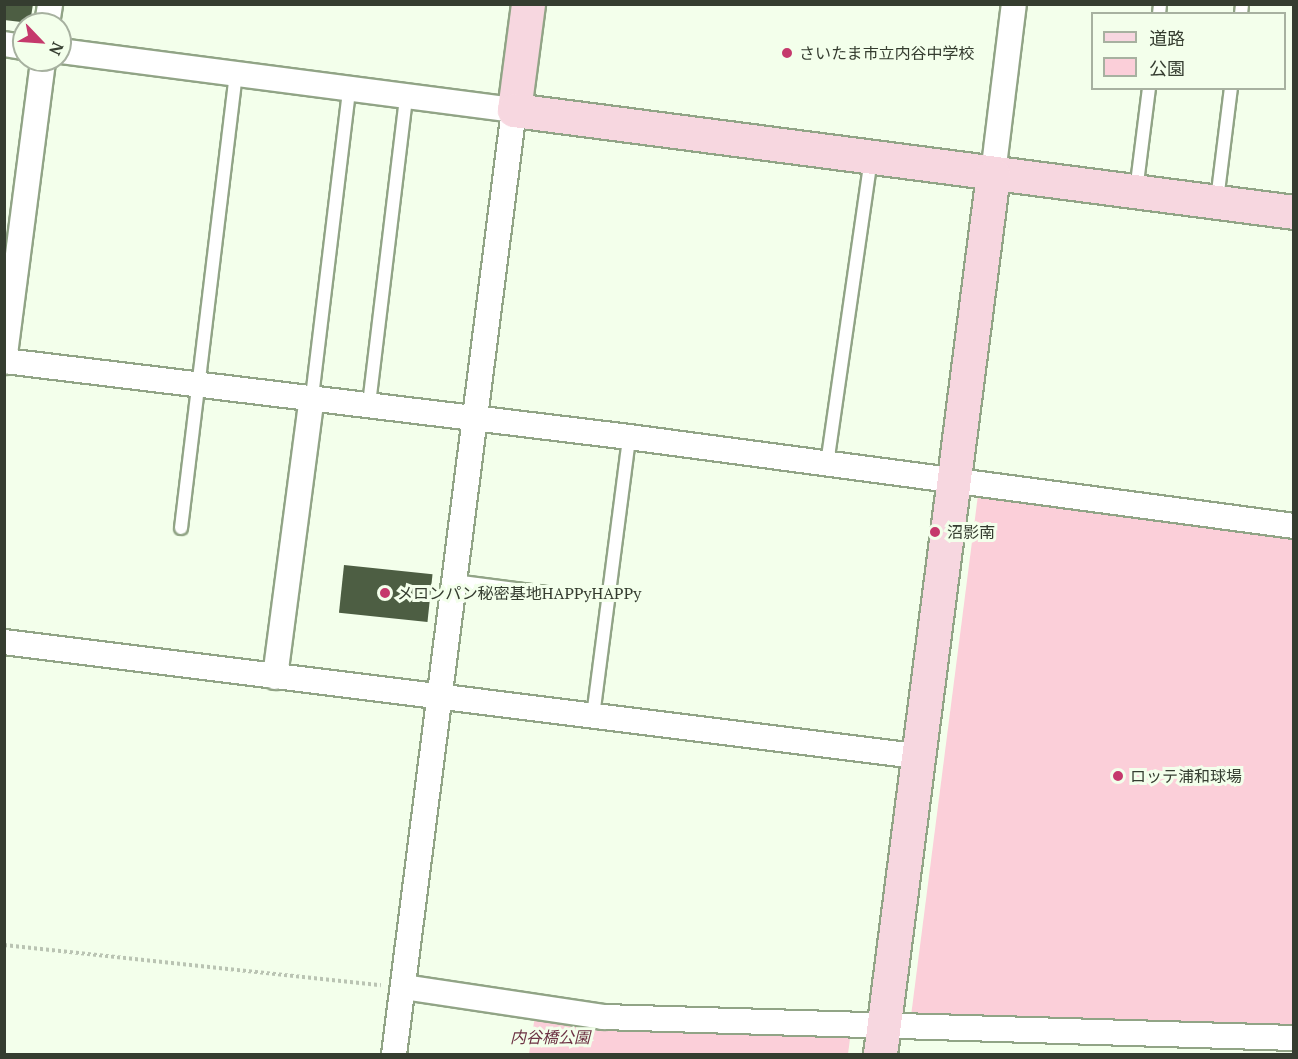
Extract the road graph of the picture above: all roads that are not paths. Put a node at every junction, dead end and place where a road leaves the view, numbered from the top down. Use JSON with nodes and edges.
{"nodes":[{"id":1,"x":528,"y":4,"type":"edge"},
{"id":2,"x":1014,"y":4,"type":"edge"},
{"id":3,"x":72,"y":53,"type":"edge"},
{"id":4,"x":41,"y":72,"type":"edge"},
{"id":5,"x":236,"y":75,"type":"junction"},
{"id":6,"x":349,"y":90,"type":"junction"},
{"id":7,"x":1149,"y":90,"type":"edge"},
{"id":8,"x":1232,"y":90,"type":"edge"},
{"id":9,"x":406,"y":96,"type":"junction"},
{"id":10,"x":514,"y":110,"type":"junction"},
{"id":11,"x":871,"y":158,"type":"junction"},
{"id":12,"x":993,"y":174,"type":"junction"},
{"id":13,"x":1136,"y":194,"type":"junction"},
{"id":14,"x":1217,"y":202,"type":"junction"},
{"id":15,"x":1293,"y":212,"type":"edge"},
{"id":16,"x":5,"y":361,"type":"edge"},
{"id":17,"x":199,"y":383,"type":"junction"},
{"id":18,"x":312,"y":397,"type":"junction"},
{"id":19,"x":369,"y":404,"type":"junction"},
{"id":20,"x":475,"y":417,"type":"junction"},
{"id":21,"x":629,"y":436,"type":"junction"},
{"id":22,"x":827,"y":464,"type":"junction"},
{"id":23,"x":951,"y":482,"type":"junction"},
{"id":24,"x":1293,"y":526,"type":"edge"},
{"id":25,"x":181,"y":528,"type":"dead end"},
{"id":26,"x":454,"y":581,"type":"junction"},
{"id":27,"x":546,"y":593,"type":"dead end"},
{"id":28,"x":4,"y":642,"type":"edge"},
{"id":29,"x":275,"y":677,"type":"junction"},
{"id":30,"x":439,"y":698,"type":"junction"},
{"id":31,"x":593,"y":716,"type":"junction"},
{"id":32,"x":916,"y":756,"type":"junction"},
{"id":33,"x":403,"y":987,"type":"junction"},
{"id":34,"x":1293,"y":1038,"type":"edge"},
{"id":35,"x":881,"y":1039,"type":"edge"},
{"id":36,"x":394,"y":1054,"type":"edge"}],
"edges":[{"from":1,"to":10,"type":"street"},
{"from":2,"to":12,"type":"street"},
{"from":3,"to":5,"type":"street"},
{"from":4,"to":16,"type":"street"},
{"from":5,"to":6,"type":"street"},
{"from":5,"to":17,"type":"lane"},
{"from":6,"to":9,"type":"street"},
{"from":6,"to":18,"type":"lane"},
{"from":7,"to":13,"type":"lane"},
{"from":8,"to":14,"type":"lane"},
{"from":9,"to":10,"type":"street"},
{"from":9,"to":19,"type":"lane"},
{"from":10,"to":11,"type":"street"},
{"from":10,"to":20,"type":"street"},
{"from":11,"to":12,"type":"street"},
{"from":11,"to":22,"type":"lane"},
{"from":12,"to":13,"type":"street"},
{"from":12,"to":23,"type":"street"},
{"from":13,"to":14,"type":"street"},
{"from":14,"to":15,"type":"street"},
{"from":16,"to":17,"type":"street"},
{"from":17,"to":18,"type":"street"},
{"from":17,"to":25,"type":"lane"},
{"from":18,"to":19,"type":"street"},
{"from":18,"to":29,"type":"street"},
{"from":19,"to":20,"type":"street"},
{"from":20,"to":21,"type":"street"},
{"from":20,"to":26,"type":"street"},
{"from":21,"to":22,"type":"street"},
{"from":21,"to":31,"type":"lane"},
{"from":22,"to":23,"type":"street"},
{"from":23,"to":24,"type":"street"},
{"from":23,"to":32,"type":"street"},
{"from":26,"to":27,"type":"lane"},
{"from":26,"to":30,"type":"street"},
{"from":28,"to":29,"type":"street"},
{"from":29,"to":30,"type":"street"},
{"from":30,"to":31,"type":"street"},
{"from":30,"to":33,"type":"street"},
{"from":31,"to":32,"type":"street"},
{"from":32,"to":35,"type":"street"},
{"from":33,"to":35,"type":"street"},
{"from":33,"to":36,"type":"street"},
{"from":34,"to":35,"type":"street"}]}
